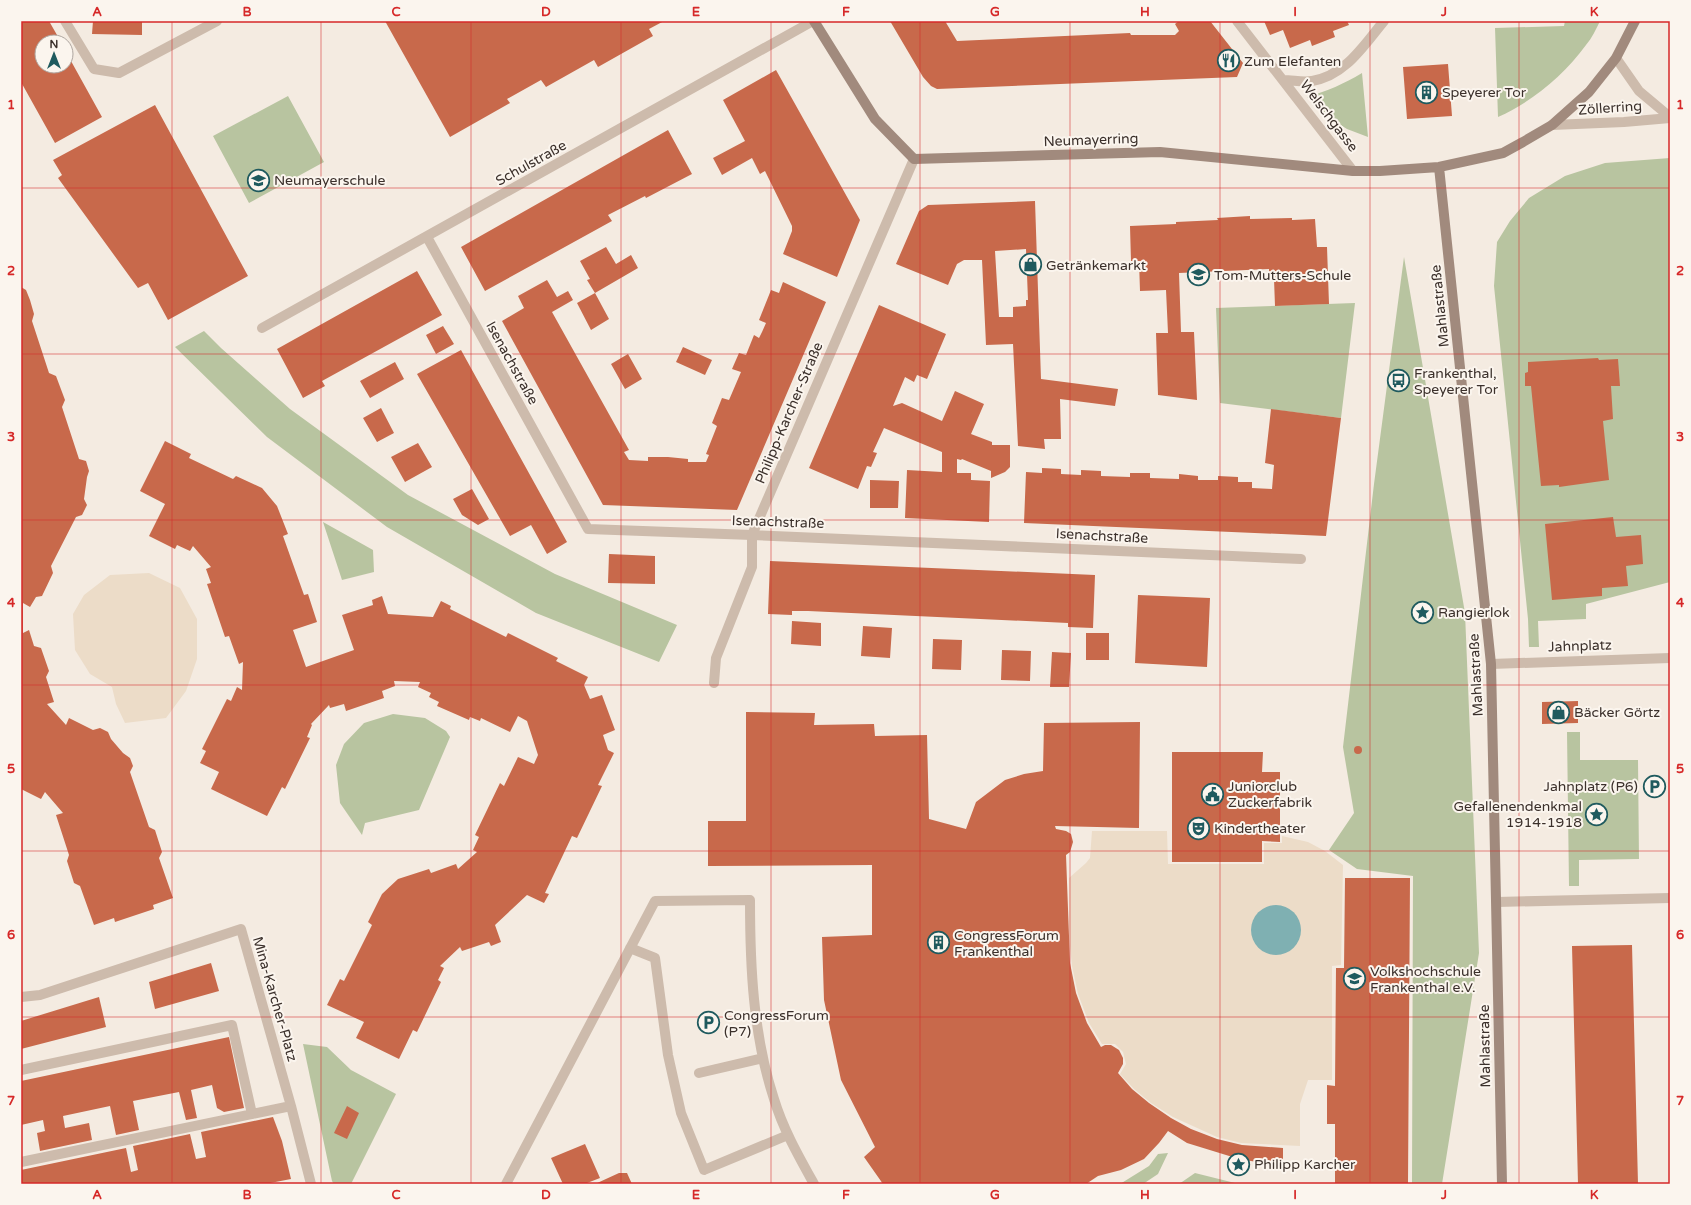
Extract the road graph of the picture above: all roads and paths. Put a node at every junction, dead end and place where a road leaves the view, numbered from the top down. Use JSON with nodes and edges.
{"nodes":[{"id":1,"x":65,"y":21,"type":"edge"},
{"id":2,"x":217,"y":21,"type":"edge"},
{"id":3,"x":813,"y":21,"type":"edge"},
{"id":4,"x":1237,"y":21,"type":"edge"},
{"id":5,"x":1384,"y":21,"type":"edge"},
{"id":6,"x":1635,"y":21,"type":"edge"},
{"id":7,"x":1616,"y":58,"type":"junction"},
{"id":8,"x":1284,"y":80,"type":"junction"},
{"id":9,"x":1670,"y":117,"type":"edge"},
{"id":10,"x":1552,"y":125,"type":"junction"},
{"id":11,"x":914,"y":159,"type":"junction"},
{"id":12,"x":1439,"y":167,"type":"junction"},
{"id":13,"x":1353,"y":171,"type":"junction"},
{"id":14,"x":427,"y":237,"type":"junction"},
{"id":15,"x":262,"y":328,"type":"dead end"},
{"id":16,"x":752,"y":535,"type":"junction"},
{"id":17,"x":1301,"y":559,"type":"dead end"},
{"id":18,"x":1670,"y":658,"type":"edge"},
{"id":19,"x":1491,"y":664,"type":"junction"},
{"id":20,"x":714,"y":683,"type":"dead end"},
{"id":21,"x":1670,"y":898,"type":"edge"},
{"id":22,"x":1497,"y":902,"type":"junction"},
{"id":23,"x":630,"y":948,"type":"junction"},
{"id":24,"x":21,"y":997,"type":"edge"},
{"id":25,"x":763,"y":1058,"type":"junction"},
{"id":26,"x":21,"y":1070,"type":"edge"},
{"id":27,"x":699,"y":1073,"type":"dead end"},
{"id":28,"x":291,"y":1106,"type":"junction"},
{"id":29,"x":252,"y":1114,"type":"junction"},
{"id":30,"x":788,"y":1135,"type":"junction"},
{"id":31,"x":21,"y":1162,"type":"edge"},
{"id":32,"x":1501,"y":1183,"type":"edge"},
{"id":33,"x":311,"y":1184,"type":"edge"},
{"id":34,"x":506,"y":1184,"type":"edge"},
{"id":35,"x":814,"y":1184,"type":"edge"}],
"edges":[{"from":1,"to":2,"type":"street"},
{"from":3,"to":11,"type":"main road"},
{"from":3,"to":14,"type":"street","name":"Schulstraße"},
{"from":4,"to":8,"type":"street","name":"Welschgasse"},
{"from":5,"to":8,"type":"street"},
{"from":6,"to":7,"type":"main road","name":"Neumayerring"},
{"from":7,"to":9,"type":"street","name":"Zöllerring"},
{"from":7,"to":10,"type":"main road","name":"Neumayerring"},
{"from":8,"to":13,"type":"street","name":"Welschgasse"},
{"from":9,"to":10,"type":"street","name":"Zöllerring"},
{"from":10,"to":12,"type":"main road","name":"Neumayerring"},
{"from":11,"to":13,"type":"main road","name":"Neumayerring"},
{"from":11,"to":16,"type":"street","name":"Philipp-Karcher-Straße"},
{"from":12,"to":13,"type":"main road","name":"Neumayerring"},
{"from":12,"to":19,"type":"main road","name":"Mahlastraße"},
{"from":14,"to":15,"type":"street","name":"Schulstraße"},
{"from":14,"to":16,"type":"street","name":"Isenachstraße"},
{"from":16,"to":17,"type":"street","name":"Isenachstraße"},
{"from":16,"to":20,"type":"street","name":"Philipp-Karcher-Straße"},
{"from":18,"to":19,"type":"street","name":"Jahnplatz"},
{"from":19,"to":22,"type":"main road","name":"Mahlastraße"},
{"from":21,"to":22,"type":"street"},
{"from":22,"to":32,"type":"main road","name":"Mahlastraße"},
{"from":23,"to":25,"type":"street"},
{"from":23,"to":30,"type":"street"},
{"from":23,"to":34,"type":"street"},
{"from":24,"to":28,"type":"street","name":"Mina-Karcher-Platz"},
{"from":25,"to":27,"type":"street"},
{"from":25,"to":30,"type":"street"},
{"from":26,"to":29,"type":"street"},
{"from":28,"to":29,"type":"street"},
{"from":28,"to":33,"type":"street","name":"Mina-Karcher-Platz"},
{"from":29,"to":31,"type":"street"},
{"from":30,"to":35,"type":"street"}]}
